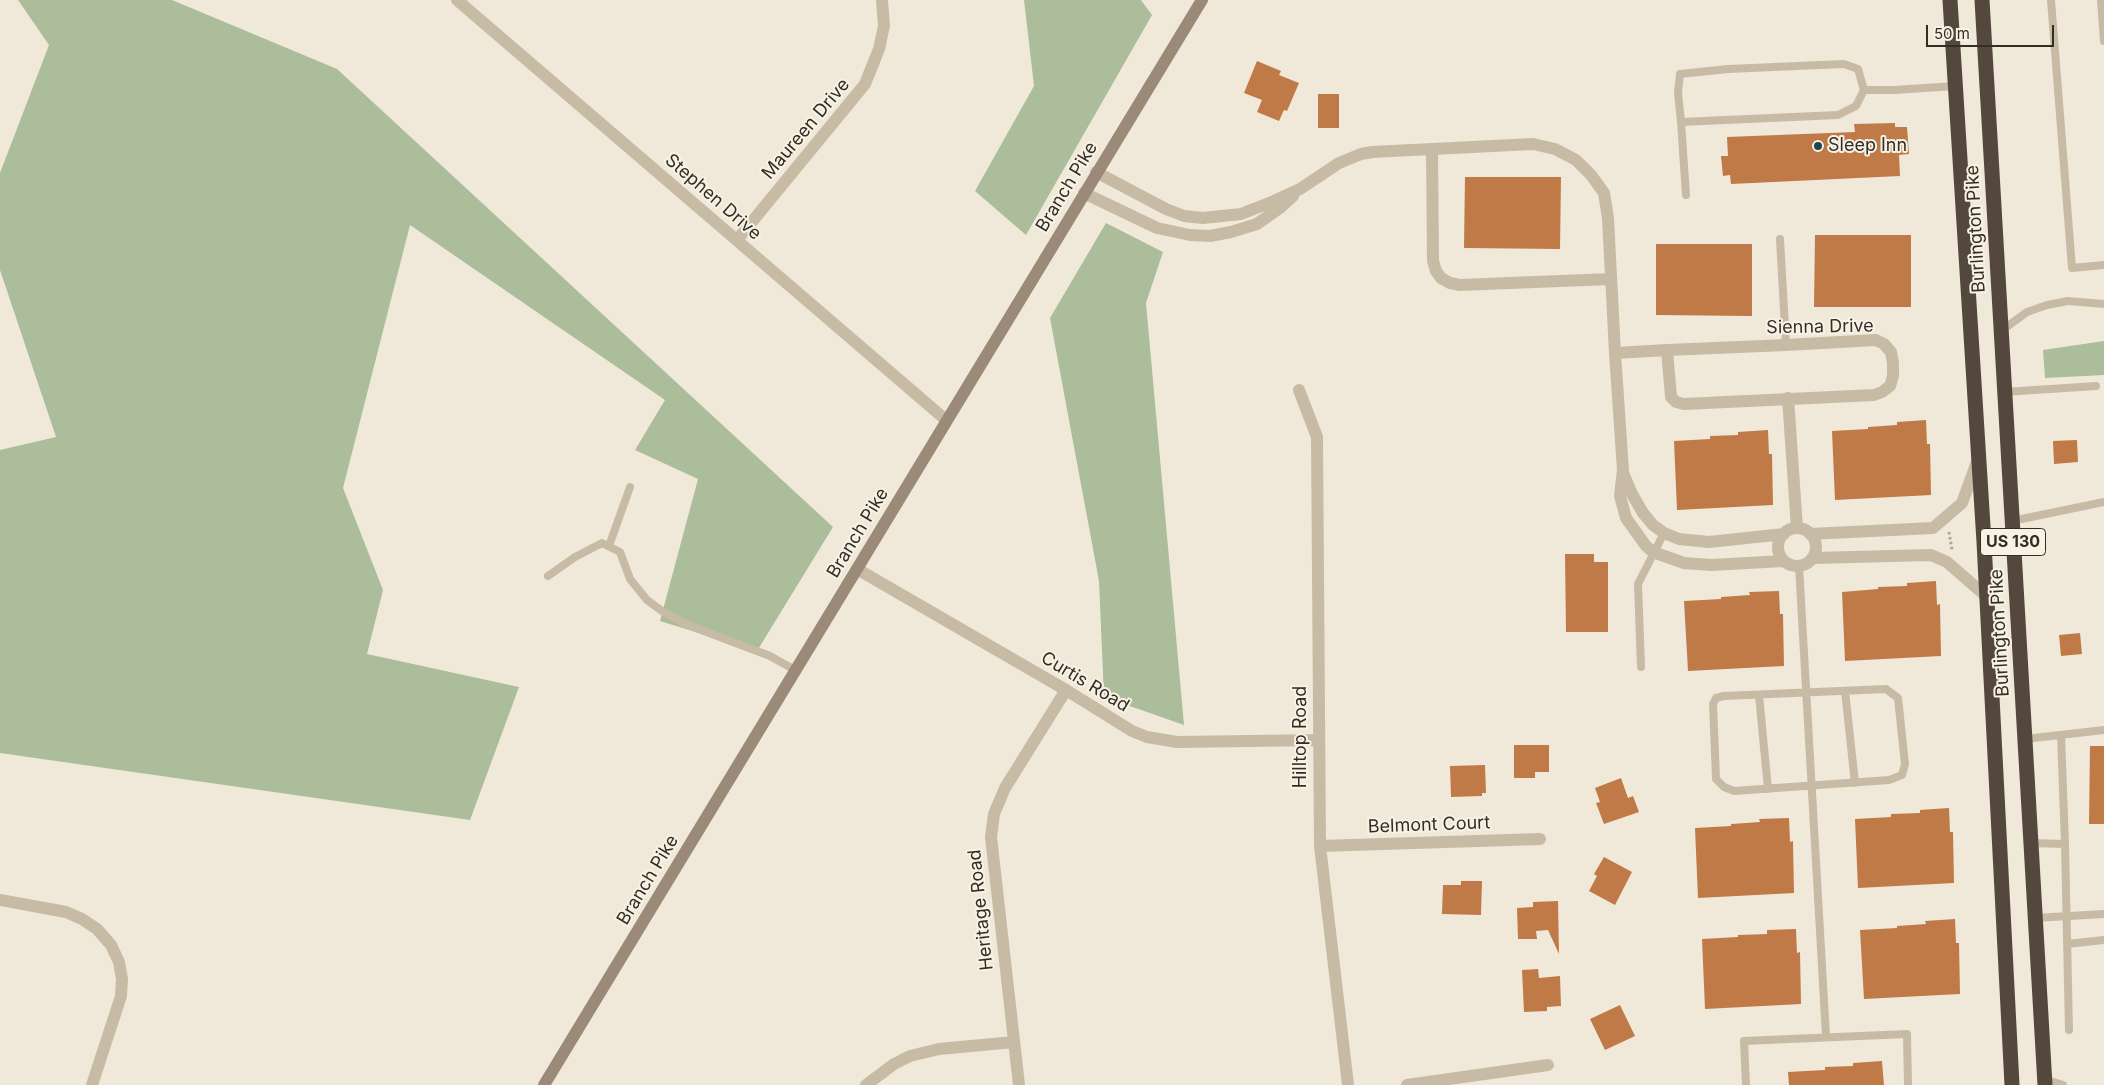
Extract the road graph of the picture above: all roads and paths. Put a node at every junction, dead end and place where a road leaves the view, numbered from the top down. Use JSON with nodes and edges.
{"nodes":[{"id":1,"x":457,"y":0,"type":"edge"},
{"id":2,"x":882,"y":0,"type":"edge"},
{"id":3,"x":1202,"y":0,"type":"edge"},
{"id":4,"x":1950,"y":0,"type":"edge"},
{"id":5,"x":1982,"y":0,"type":"edge"},
{"id":6,"x":2052,"y":0,"type":"edge"},
{"id":7,"x":2101,"y":0,"type":"edge"},
{"id":8,"x":2104,"y":41,"type":"edge"},
{"id":9,"x":1955,"y":86,"type":"junction"},
{"id":10,"x":1864,"y":90,"type":"junction"},
{"id":11,"x":1681,"y":122,"type":"junction"},
{"id":12,"x":1432,"y":148,"type":"junction"},
{"id":13,"x":1096,"y":172,"type":"junction"},
{"id":14,"x":1300,"y":189,"type":"junction"},
{"id":15,"x":1084,"y":192,"type":"junction"},
{"id":16,"x":1686,"y":195,"type":"dead end"},
{"id":17,"x":1780,"y":239,"type":"dead end"},
{"id":18,"x":737,"y":240,"type":"junction"},
{"id":19,"x":2104,"y":265,"type":"edge"},
{"id":20,"x":1611,"y":279,"type":"junction"},
{"id":21,"x":2104,"y":304,"type":"edge"},
{"id":22,"x":2001,"y":331,"type":"junction"},
{"id":23,"x":1786,"y":345,"type":"junction"},
{"id":24,"x":1667,"y":350,"type":"junction"},
{"id":25,"x":1614,"y":353,"type":"junction"},
{"id":26,"x":2096,"y":386,"type":"dead end"},
{"id":27,"x":1299,"y":390,"type":"dead end"},
{"id":28,"x":2004,"y":392,"type":"junction"},
{"id":29,"x":1788,"y":398,"type":"junction"},
{"id":30,"x":946,"y":420,"type":"junction"},
{"id":31,"x":1979,"y":457,"type":"junction"},
{"id":32,"x":1623,"y":470,"type":"junction"},
{"id":33,"x":630,"y":487,"type":"dead end"},
{"id":34,"x":2104,"y":502,"type":"edge"},
{"id":35,"x":2012,"y":521,"type":"junction"},
{"id":36,"x":1947,"y":527,"type":"dead end"},
{"id":37,"x":1797,"y":528,"type":"junction"},
{"id":38,"x":1664,"y":533,"type":"junction"},
{"id":39,"x":1784,"y":534,"type":"junction"},
{"id":40,"x":1810,"y":534,"type":"junction"},
{"id":41,"x":609,"y":546,"type":"junction"},
{"id":42,"x":1653,"y":552,"type":"junction"},
{"id":43,"x":1952,"y":552,"type":"dead end"},
{"id":44,"x":1813,"y":558,"type":"junction"},
{"id":45,"x":1784,"y":561,"type":"junction"},
{"id":46,"x":1799,"y":566,"type":"junction"},
{"id":47,"x":857,"y":569,"type":"junction"},
{"id":48,"x":548,"y":576,"type":"dead end"},
{"id":49,"x":1987,"y":597,"type":"junction"},
{"id":50,"x":1640,"y":667,"type":"dead end"},
{"id":51,"x":795,"y":670,"type":"junction"},
{"id":52,"x":1066,"y":690,"type":"junction"},
{"id":53,"x":1845,"y":692,"type":"junction"},
{"id":54,"x":1806,"y":694,"type":"junction"},
{"id":55,"x":1759,"y":695,"type":"junction"},
{"id":56,"x":2104,"y":730,"type":"edge"},
{"id":57,"x":2061,"y":735,"type":"junction"},
{"id":58,"x":2025,"y":739,"type":"junction"},
{"id":59,"x":1319,"y":740,"type":"junction"},
{"id":60,"x":1855,"y":782,"type":"junction"},
{"id":61,"x":1812,"y":785,"type":"junction"},
{"id":62,"x":1768,"y":789,"type":"junction"},
{"id":63,"x":1540,"y":839,"type":"dead end"},
{"id":64,"x":2030,"y":843,"type":"junction"},
{"id":65,"x":2065,"y":844,"type":"junction"},
{"id":66,"x":1320,"y":846,"type":"junction"},
{"id":67,"x":0,"y":900,"type":"edge"},
{"id":68,"x":2104,"y":914,"type":"edge"},
{"id":69,"x":2066,"y":916,"type":"junction"},
{"id":70,"x":2035,"y":918,"type":"junction"},
{"id":71,"x":2104,"y":940,"type":"edge"},
{"id":72,"x":2067,"y":944,"type":"junction"},
{"id":73,"x":2069,"y":1030,"type":"dead end"},
{"id":74,"x":1826,"y":1036,"type":"junction"},
{"id":75,"x":1014,"y":1042,"type":"junction"},
{"id":76,"x":1548,"y":1065,"type":"dead end"},
{"id":77,"x":2044,"y":1082,"type":"edge"},
{"id":78,"x":92,"y":1085,"type":"edge"},
{"id":79,"x":544,"y":1085,"type":"edge"},
{"id":80,"x":866,"y":1085,"type":"edge"},
{"id":81,"x":1019,"y":1085,"type":"edge"},
{"id":82,"x":1348,"y":1085,"type":"edge"},
{"id":83,"x":1407,"y":1085,"type":"edge"},
{"id":84,"x":1746,"y":1085,"type":"edge"},
{"id":85,"x":1908,"y":1085,"type":"edge"},
{"id":86,"x":2012,"y":1085,"type":"edge"},
{"id":87,"x":2062,"y":1085,"type":"edge"}],
"edges":[{"from":1,"to":18,"type":"street","name":"Stephen Drive"},
{"from":2,"to":18,"type":"street","name":"Maureen Drive"},
{"from":3,"to":13,"type":"street","name":"Branch Pike"},
{"from":4,"to":9,"type":"highway","name":"Burlington Pike","number":"US 130"},
{"from":5,"to":22,"type":"highway","name":"Burlington Pike","number":"US 130"},
{"from":6,"to":19,"type":"lane"},
{"from":7,"to":8,"type":"lane"},
{"from":9,"to":10,"type":"lane"},
{"from":9,"to":31,"type":"highway","name":"Burlington Pike","number":"US 130"},
{"from":10,"to":11,"type":"lane"},
{"from":10,"to":11,"type":"lane"},
{"from":11,"to":16,"type":"lane"},
{"from":12,"to":14,"type":"street"},
{"from":12,"to":20,"type":"street"},
{"from":12,"to":20,"type":"street"},
{"from":13,"to":14,"type":"street"},
{"from":13,"to":15,"type":"street","name":"Branch Pike"},
{"from":14,"to":15,"type":"street"},
{"from":15,"to":30,"type":"street","name":"Branch Pike"},
{"from":17,"to":23,"type":"lane"},
{"from":18,"to":30,"type":"street","name":"Stephen Drive"},
{"from":20,"to":25,"type":"street"},
{"from":21,"to":22,"type":"lane"},
{"from":22,"to":28,"type":"highway","name":"Burlington Pike","number":"US 130"},
{"from":23,"to":24,"type":"street","name":"Sienna Drive"},
{"from":23,"to":29,"type":"street","name":"Sienna Drive"},
{"from":24,"to":25,"type":"street","name":"Sienna Drive"},
{"from":24,"to":29,"type":"street","name":"Sienna Drive"},
{"from":25,"to":32,"type":"street"},
{"from":26,"to":28,"type":"lane"},
{"from":27,"to":59,"type":"street","name":"Hilltop Road"},
{"from":28,"to":35,"type":"highway","name":"Burlington Pike","number":"US 130"},
{"from":29,"to":37,"type":"street"},
{"from":30,"to":47,"type":"street","name":"Branch Pike"},
{"from":31,"to":40,"type":"street"},
{"from":31,"to":49,"type":"highway","name":"Burlington Pike","number":"US 130"},
{"from":32,"to":38,"type":"street"},
{"from":32,"to":42,"type":"street"},
{"from":33,"to":41,"type":"lane"},
{"from":34,"to":35,"type":"lane"},
{"from":35,"to":58,"type":"highway","name":"Burlington Pike","number":"US 130"},
{"from":36,"to":43,"type":"path"},
{"from":37,"to":39,"type":"street"},
{"from":37,"to":40,"type":"street"},
{"from":38,"to":39,"type":"street"},
{"from":38,"to":42,"type":"lane"},
{"from":39,"to":45,"type":"street"},
{"from":40,"to":44,"type":"street"},
{"from":41,"to":48,"type":"lane"},
{"from":41,"to":51,"type":"lane"},
{"from":42,"to":45,"type":"street"},
{"from":42,"to":50,"type":"lane"},
{"from":44,"to":46,"type":"street"},
{"from":44,"to":49,"type":"street"},
{"from":45,"to":46,"type":"street"},
{"from":46,"to":54,"type":"lane"},
{"from":47,"to":51,"type":"street","name":"Branch Pike"},
{"from":47,"to":52,"type":"street","name":"Curtis Road"},
{"from":49,"to":86,"type":"highway","name":"Burlington Pike","number":"US 130"},
{"from":51,"to":79,"type":"street","name":"Branch Pike"},
{"from":52,"to":59,"type":"street","name":"Curtis Road"},
{"from":52,"to":75,"type":"street","name":"Heritage Road"},
{"from":53,"to":54,"type":"lane"},
{"from":53,"to":60,"type":"lane"},
{"from":53,"to":60,"type":"lane"},
{"from":54,"to":55,"type":"lane"},
{"from":54,"to":61,"type":"lane"},
{"from":55,"to":62,"type":"lane"},
{"from":55,"to":62,"type":"lane"},
{"from":56,"to":57,"type":"lane"},
{"from":57,"to":58,"type":"lane"},
{"from":57,"to":65,"type":"lane"},
{"from":58,"to":64,"type":"highway","name":"Burlington Pike","number":"US 130"},
{"from":59,"to":66,"type":"street","name":"Hilltop Road"},
{"from":60,"to":61,"type":"lane"},
{"from":61,"to":62,"type":"lane"},
{"from":61,"to":74,"type":"lane"},
{"from":63,"to":66,"type":"street","name":"Belmont Court"},
{"from":64,"to":65,"type":"lane"},
{"from":64,"to":70,"type":"highway","name":"Burlington Pike","number":"US 130"},
{"from":65,"to":69,"type":"lane"},
{"from":66,"to":82,"type":"street","name":"Hilltop Road"},
{"from":67,"to":78,"type":"street"},
{"from":68,"to":69,"type":"lane"},
{"from":69,"to":70,"type":"lane"},
{"from":69,"to":72,"type":"lane"},
{"from":70,"to":77,"type":"highway","name":"Burlington Pike","number":"US 130"},
{"from":71,"to":72,"type":"lane"},
{"from":72,"to":73,"type":"lane"},
{"from":74,"to":84,"type":"lane"},
{"from":74,"to":85,"type":"lane"},
{"from":75,"to":80,"type":"street"},
{"from":75,"to":81,"type":"street","name":"Heritage Road"},
{"from":76,"to":83,"type":"street"},
{"from":77,"to":87,"type":"lane"}]}
